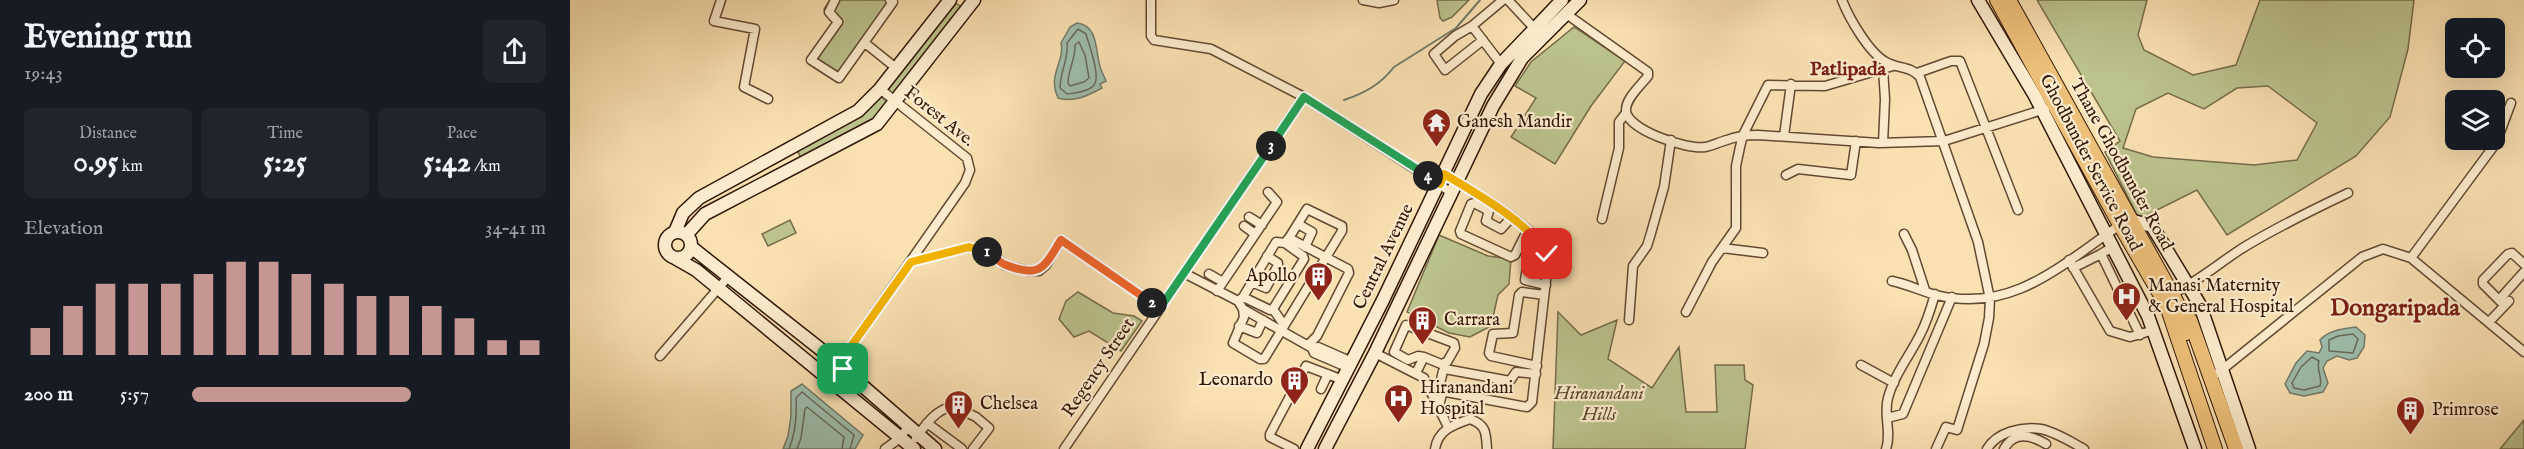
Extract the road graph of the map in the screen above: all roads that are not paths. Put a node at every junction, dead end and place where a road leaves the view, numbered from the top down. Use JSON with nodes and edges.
{"nodes":[{"id":1,"x":720,"y":0,"type":"edge"},
{"id":2,"x":835,"y":0,"type":"edge"},
{"id":3,"x":890,"y":0,"type":"edge"},
{"id":4,"x":950,"y":0,"type":"edge"},
{"id":5,"x":967,"y":0,"type":"edge"},
{"id":6,"x":973,"y":0,"type":"edge"},
{"id":7,"x":1151,"y":0,"type":"edge"},
{"id":8,"x":1363,"y":0,"type":"edge"},
{"id":9,"x":1394,"y":0,"type":"edge"},
{"id":10,"x":1503,"y":0,"type":"edge"},
{"id":11,"x":1508,"y":0,"type":"edge"},
{"id":12,"x":1562,"y":0,"type":"edge"},
{"id":13,"x":1580,"y":0,"type":"edge"},
{"id":14,"x":1842,"y":0,"type":"edge"},
{"id":15,"x":1978,"y":0,"type":"edge"},
{"id":16,"x":1997,"y":0,"type":"edge"},
{"id":17,"x":2009,"y":0,"type":"edge"},
{"id":18,"x":1565,"y":13,"type":"junction"},
{"id":19,"x":1472,"y":26,"type":"junction"},
{"id":20,"x":1534,"y":28,"type":"junction"},
{"id":21,"x":1483,"y":40,"type":"junction"},
{"id":22,"x":865,"y":43,"type":"junction"},
{"id":23,"x":1501,"y":64,"type":"junction"},
{"id":24,"x":1894,"y":66,"type":"junction"},
{"id":25,"x":896,"y":68,"type":"junction"},
{"id":26,"x":1883,"y":69,"type":"junction"},
{"id":27,"x":1917,"y":73,"type":"junction"},
{"id":28,"x":1791,"y":84,"type":"junction"},
{"id":29,"x":880,"y":89,"type":"junction"},
{"id":30,"x":1304,"y":97,"type":"junction"},
{"id":31,"x":768,"y":99,"type":"dead end"},
{"id":32,"x":895,"y":102,"type":"junction"},
{"id":33,"x":2511,"y":103,"type":"dead end"},
{"id":34,"x":2048,"y":108,"type":"junction"},
{"id":35,"x":1626,"y":113,"type":"junction"},
{"id":36,"x":1987,"y":129,"type":"junction"},
{"id":37,"x":1743,"y":135,"type":"junction"},
{"id":38,"x":1784,"y":136,"type":"junction"},
{"id":39,"x":1671,"y":140,"type":"junction"},
{"id":40,"x":1856,"y":141,"type":"junction"},
{"id":41,"x":1944,"y":141,"type":"junction"},
{"id":42,"x":1883,"y":143,"type":"junction"},
{"id":43,"x":790,"y":149,"type":"junction"},
{"id":44,"x":799,"y":165,"type":"junction"},
{"id":45,"x":1786,"y":175,"type":"dead end"},
{"id":46,"x":1442,"y":179,"type":"junction"},
{"id":47,"x":1455,"y":187,"type":"junction"},
{"id":48,"x":1268,"y":192,"type":"dead end"},
{"id":49,"x":2348,"y":193,"type":"dead end"},
{"id":50,"x":1491,"y":208,"type":"junction"},
{"id":51,"x":2018,"y":210,"type":"dead end"},
{"id":52,"x":1249,"y":217,"type":"dead end"},
{"id":53,"x":1511,"y":218,"type":"junction"},
{"id":54,"x":1602,"y":219,"type":"dead end"},
{"id":55,"x":2125,"y":223,"type":"junction"},
{"id":56,"x":1298,"y":224,"type":"junction"},
{"id":57,"x":1262,"y":225,"type":"junction"},
{"id":58,"x":1244,"y":226,"type":"dead end"},
{"id":59,"x":1527,"y":231,"type":"junction"},
{"id":60,"x":1255,"y":234,"type":"junction"},
{"id":61,"x":1904,"y":234,"type":"dead end"},
{"id":62,"x":2107,"y":234,"type":"junction"},
{"id":63,"x":684,"y":238,"type":"junction"},
{"id":64,"x":1287,"y":240,"type":"junction"},
{"id":65,"x":2114,"y":246,"type":"junction"},
{"id":66,"x":1305,"y":247,"type":"junction"},
{"id":67,"x":1722,"y":248,"type":"junction"},
{"id":68,"x":1763,"y":253,"type":"dead end"},
{"id":69,"x":2101,"y":254,"type":"junction"},
{"id":70,"x":1268,"y":256,"type":"junction"},
{"id":71,"x":675,"y":258,"type":"junction"},
{"id":72,"x":1326,"y":258,"type":"junction"},
{"id":73,"x":1548,"y":258,"type":"junction"},
{"id":74,"x":2410,"y":258,"type":"junction"},
{"id":75,"x":911,"y":262,"type":"junction"},
{"id":76,"x":2071,"y":264,"type":"junction"},
{"id":77,"x":2524,"y":264,"type":"edge"},
{"id":78,"x":2126,"y":269,"type":"junction"},
{"id":79,"x":2524,"y":272,"type":"edge"},
{"id":80,"x":1184,"y":273,"type":"junction"},
{"id":81,"x":1209,"y":274,"type":"dead end"},
{"id":82,"x":1273,"y":275,"type":"junction"},
{"id":83,"x":2113,"y":275,"type":"junction"},
{"id":84,"x":728,"y":277,"type":"junction"},
{"id":85,"x":1892,"y":281,"type":"dead end"},
{"id":86,"x":1223,"y":282,"type":"junction"},
{"id":87,"x":1251,"y":282,"type":"junction"},
{"id":88,"x":1288,"y":285,"type":"junction"},
{"id":89,"x":1546,"y":285,"type":"junction"},
{"id":90,"x":2189,"y":286,"type":"junction"},
{"id":91,"x":718,"y":288,"type":"junction"},
{"id":92,"x":1925,"y":290,"type":"junction"},
{"id":93,"x":1218,"y":291,"type":"junction"},
{"id":94,"x":1935,"y":294,"type":"junction"},
{"id":95,"x":1544,"y":295,"type":"junction"},
{"id":96,"x":1952,"y":297,"type":"junction"},
{"id":97,"x":1989,"y":300,"type":"junction"},
{"id":98,"x":2170,"y":300,"type":"junction"},
{"id":99,"x":1241,"y":302,"type":"junction"},
{"id":100,"x":2504,"y":302,"type":"junction"},
{"id":101,"x":1160,"y":308,"type":"junction"},
{"id":102,"x":1273,"y":309,"type":"junction"},
{"id":103,"x":1686,"y":312,"type":"dead end"},
{"id":104,"x":2147,"y":312,"type":"junction"},
{"id":105,"x":2132,"y":318,"type":"junction"},
{"id":106,"x":1263,"y":320,"type":"junction"},
{"id":107,"x":1629,"y":320,"type":"dead end"},
{"id":108,"x":2489,"y":322,"type":"junction"},
{"id":109,"x":1239,"y":326,"type":"junction"},
{"id":110,"x":1283,"y":327,"type":"junction"},
{"id":111,"x":2154,"y":330,"type":"junction"},
{"id":112,"x":2140,"y":335,"type":"junction"},
{"id":113,"x":1310,"y":347,"type":"junction"},
{"id":114,"x":819,"y":348,"type":"junction"},
{"id":115,"x":2524,"y":352,"type":"edge"},
{"id":116,"x":1375,"y":353,"type":"junction"},
{"id":117,"x":660,"y":356,"type":"dead end"},
{"id":118,"x":1424,"y":357,"type":"junction"},
{"id":119,"x":809,"y":363,"type":"junction"},
{"id":120,"x":1351,"y":365,"type":"junction"},
{"id":121,"x":1862,"y":365,"type":"dead end"},
{"id":122,"x":843,"y":369,"type":"junction"},
{"id":123,"x":1536,"y":370,"type":"junction"},
{"id":124,"x":2224,"y":370,"type":"junction"},
{"id":125,"x":1416,"y":373,"type":"junction"},
{"id":126,"x":1328,"y":374,"type":"junction"},
{"id":127,"x":2210,"y":376,"type":"junction"},
{"id":128,"x":1343,"y":381,"type":"junction"},
{"id":129,"x":1894,"y":383,"type":"junction"},
{"id":130,"x":838,"y":387,"type":"junction"},
{"id":131,"x":1321,"y":389,"type":"dead end"},
{"id":132,"x":1442,"y":394,"type":"junction"},
{"id":133,"x":1438,"y":410,"type":"junction"},
{"id":134,"x":1887,"y":418,"type":"junction"},
{"id":135,"x":927,"y":423,"type":"junction"},
{"id":136,"x":1448,"y":428,"type":"junction"},
{"id":137,"x":913,"y":431,"type":"junction"},
{"id":138,"x":2051,"y":433,"type":"junction"},
{"id":139,"x":908,"y":444,"type":"edge"},
{"id":140,"x":1293,"y":446,"type":"edge"},
{"id":141,"x":2045,"y":446,"type":"edge"},
{"id":142,"x":885,"y":449,"type":"edge"},
{"id":143,"x":935,"y":449,"type":"edge"},
{"id":144,"x":962,"y":449,"type":"edge"},
{"id":145,"x":973,"y":449,"type":"edge"},
{"id":146,"x":1064,"y":449,"type":"edge"},
{"id":147,"x":1307,"y":449,"type":"edge"},
{"id":148,"x":1325,"y":449,"type":"edge"},
{"id":149,"x":1435,"y":449,"type":"edge"},
{"id":150,"x":1487,"y":449,"type":"edge"},
{"id":151,"x":1886,"y":449,"type":"edge"},
{"id":152,"x":1936,"y":449,"type":"edge"},
{"id":153,"x":1987,"y":449,"type":"edge"},
{"id":154,"x":2004,"y":449,"type":"edge"},
{"id":155,"x":2084,"y":449,"type":"edge"},
{"id":156,"x":2195,"y":449,"type":"edge"},
{"id":157,"x":2208,"y":449,"type":"edge"},
{"id":158,"x":2215,"y":449,"type":"edge"},
{"id":159,"x":2224,"y":449,"type":"edge"},
{"id":160,"x":2236,"y":449,"type":"edge"},
{"id":161,"x":2249,"y":449,"type":"edge"}],
"edges":[{"from":1,"to":31,"type":"street"},
{"from":2,"to":22,"type":"street"},
{"from":3,"to":22,"type":"street"},
{"from":4,"to":25,"type":"street"},
{"from":5,"to":6,"type":"street"},
{"from":6,"to":32,"type":"street"},
{"from":7,"to":30,"type":"street"},
{"from":8,"to":9,"type":"street"},
{"from":10,"to":19,"type":"street"},
{"from":11,"to":20,"type":"street"},
{"from":12,"to":20,"type":"street","name":"Central Avenue"},
{"from":13,"to":18,"type":"street","name":"Central Avenue"},
{"from":14,"to":24,"type":"street"},
{"from":15,"to":34,"type":"street","name":"Ghodbunder Service Road"},
{"from":16,"to":34,"type":"main road","name":"Thane Ghodbunder Road"},
{"from":17,"to":55,"type":"main road","name":"Thane Ghodbunder Road"},
{"from":18,"to":35,"type":"street"},
{"from":18,"to":47,"type":"street","name":"Central Avenue"},
{"from":19,"to":21,"type":"street"},
{"from":19,"to":21,"type":"street"},
{"from":20,"to":23,"type":"street","name":"Central Avenue"},
{"from":21,"to":23,"type":"street"},
{"from":22,"to":25,"type":"street"},
{"from":23,"to":46,"type":"street","name":"Central Avenue"},
{"from":24,"to":26,"type":"street"},
{"from":24,"to":27,"type":"street"},
{"from":25,"to":29,"type":"street"},
{"from":26,"to":28,"type":"street"},
{"from":26,"to":42,"type":"street"},
{"from":27,"to":36,"type":"street"},
{"from":27,"to":41,"type":"street"},
{"from":28,"to":37,"type":"street"},
{"from":28,"to":38,"type":"street"},
{"from":29,"to":32,"type":"street","name":"Forest Ave."},
{"from":29,"to":43,"type":"street"},
{"from":30,"to":46,"type":"street"},
{"from":30,"to":80,"type":"street","name":"Regency Street"},
{"from":32,"to":44,"type":"street"},
{"from":32,"to":75,"type":"street","name":"Forest Ave."},
{"from":33,"to":74,"type":"street"},
{"from":34,"to":36,"type":"street"},
{"from":34,"to":55,"type":"main road","name":"Thane Ghodbunder Road"},
{"from":34,"to":62,"type":"street","name":"Ghodbunder Service Road"},
{"from":35,"to":39,"type":"street"},
{"from":35,"to":54,"type":"street"},
{"from":36,"to":41,"type":"street"},
{"from":36,"to":51,"type":"street"},
{"from":37,"to":38,"type":"street"},
{"from":37,"to":39,"type":"street"},
{"from":37,"to":67,"type":"street"},
{"from":38,"to":40,"type":"street"},
{"from":39,"to":107,"type":"street"},
{"from":40,"to":42,"type":"street"},
{"from":40,"to":45,"type":"street"},
{"from":41,"to":42,"type":"street"},
{"from":41,"to":97,"type":"street"},
{"from":43,"to":44,"type":"street"},
{"from":43,"to":63,"type":"street"},
{"from":44,"to":63,"type":"street"},
{"from":46,"to":47,"type":"street"},
{"from":46,"to":120,"type":"street","name":"Central Avenue"},
{"from":47,"to":50,"type":"street"},
{"from":47,"to":116,"type":"street","name":"Central Avenue"},
{"from":48,"to":57,"type":"street"},
{"from":49,"to":90,"type":"street"},
{"from":50,"to":53,"type":"street"},
{"from":50,"to":53,"type":"street"},
{"from":50,"to":59,"type":"street"},
{"from":52,"to":57,"type":"street"},
{"from":53,"to":59,"type":"street"},
{"from":55,"to":62,"type":"street"},
{"from":55,"to":90,"type":"street","name":"Ghodbunder Service Road"},
{"from":55,"to":98,"type":"main road","name":"Thane Ghodbunder Road"},
{"from":56,"to":64,"type":"street"},
{"from":56,"to":66,"type":"street"},
{"from":56,"to":72,"type":"street"},
{"from":57,"to":60,"type":"street"},
{"from":58,"to":60,"type":"street"},
{"from":59,"to":73,"type":"street"},
{"from":60,"to":86,"type":"street"},
{"from":61,"to":92,"type":"street"},
{"from":62,"to":65,"type":"street","name":"Ghodbunder Service Road"},
{"from":62,"to":76,"type":"street"},
{"from":63,"to":71,"type":"street"},
{"from":63,"to":71,"type":"street"},
{"from":63,"to":84,"type":"street"},
{"from":64,"to":66,"type":"street"},
{"from":64,"to":70,"type":"street"},
{"from":64,"to":88,"type":"street"},
{"from":65,"to":69,"type":"street"},
{"from":65,"to":78,"type":"street","name":"Ghodbunder Service Road"},
{"from":66,"to":72,"type":"street"},
{"from":67,"to":68,"type":"street"},
{"from":67,"to":103,"type":"street"},
{"from":69,"to":76,"type":"street"},
{"from":69,"to":83,"type":"street"},
{"from":70,"to":82,"type":"street"},
{"from":70,"to":87,"type":"street"},
{"from":71,"to":91,"type":"street"},
{"from":72,"to":110,"type":"street"},
{"from":72,"to":113,"type":"street"},
{"from":73,"to":89,"type":"street"},
{"from":73,"to":89,"type":"street"},
{"from":74,"to":108,"type":"street"},
{"from":74,"to":124,"type":"street"},
{"from":75,"to":101,"type":"street"},
{"from":75,"to":122,"type":"street","name":"Forest Ave."},
{"from":76,"to":97,"type":"street"},
{"from":76,"to":112,"type":"street"},
{"from":77,"to":100,"type":"street"},
{"from":78,"to":83,"type":"street"},
{"from":78,"to":104,"type":"street","name":"Ghodbunder Service Road"},
{"from":79,"to":100,"type":"street"},
{"from":80,"to":93,"type":"street"},
{"from":80,"to":101,"type":"street","name":"Regency Street"},
{"from":81,"to":86,"type":"street"},
{"from":82,"to":87,"type":"street"},
{"from":82,"to":88,"type":"street"},
{"from":83,"to":105,"type":"street"},
{"from":84,"to":91,"type":"street"},
{"from":84,"to":114,"type":"street"},
{"from":85,"to":92,"type":"street"},
{"from":86,"to":93,"type":"street"},
{"from":87,"to":99,"type":"street"},
{"from":88,"to":102,"type":"street"},
{"from":89,"to":95,"type":"street"},
{"from":90,"to":98,"type":"street"},
{"from":90,"to":124,"type":"street","name":"Ghodbunder Service Road"},
{"from":91,"to":117,"type":"street"},
{"from":91,"to":119,"type":"street"},
{"from":92,"to":94,"type":"street"},
{"from":93,"to":99,"type":"street"},
{"from":94,"to":96,"type":"street"},
{"from":94,"to":129,"type":"street"},
{"from":95,"to":123,"type":"street"},
{"from":95,"to":123,"type":"street"},
{"from":96,"to":97,"type":"street"},
{"from":96,"to":134,"type":"street"},
{"from":97,"to":152,"type":"street"},
{"from":98,"to":127,"type":"main road","name":"Thane Ghodbunder Road"},
{"from":98,"to":157,"type":"main road","name":"Thane Ghodbunder Road"},
{"from":98,"to":158,"type":"main road"},
{"from":98,"to":159,"type":"main road"},
{"from":99,"to":102,"type":"street"},
{"from":99,"to":106,"type":"street"},
{"from":99,"to":109,"type":"street"},
{"from":100,"to":108,"type":"street"},
{"from":101,"to":146,"type":"street","name":"Regency Street"},
{"from":102,"to":110,"type":"street"},
{"from":104,"to":105,"type":"street"},
{"from":104,"to":111,"type":"street","name":"Ghodbunder Service Road"},
{"from":105,"to":112,"type":"street"},
{"from":106,"to":109,"type":"street"},
{"from":106,"to":110,"type":"street"},
{"from":108,"to":115,"type":"street"},
{"from":109,"to":110,"type":"street"},
{"from":110,"to":113,"type":"street"},
{"from":111,"to":112,"type":"street"},
{"from":111,"to":156,"type":"street","name":"Ghodbunder Service Road"},
{"from":113,"to":120,"type":"street"},
{"from":114,"to":119,"type":"street"},
{"from":114,"to":122,"type":"street"},
{"from":116,"to":125,"type":"street"},
{"from":116,"to":148,"type":"street","name":"Central Avenue"},
{"from":118,"to":118,"type":"street"},
{"from":118,"to":125,"type":"street"},
{"from":119,"to":130,"type":"street"},
{"from":120,"to":128,"type":"street","name":"Central Avenue"},
{"from":121,"to":129,"type":"street"},
{"from":122,"to":130,"type":"street","name":"Forest Ave."},
{"from":122,"to":137,"type":"street"},
{"from":123,"to":132,"type":"street"},
{"from":123,"to":132,"type":"street"},
{"from":124,"to":127,"type":"street"},
{"from":124,"to":161,"type":"street","name":"Ghodbunder Service Road"},
{"from":125,"to":133,"type":"street"},
{"from":126,"to":128,"type":"street"},
{"from":126,"to":131,"type":"street"},
{"from":126,"to":140,"type":"street"},
{"from":127,"to":160,"type":"main road","name":"Thane Ghodbunder Road"},
{"from":128,"to":147,"type":"street","name":"Central Avenue"},
{"from":129,"to":134,"type":"street"},
{"from":130,"to":139,"type":"street"},
{"from":132,"to":133,"type":"street"},
{"from":133,"to":136,"type":"street"},
{"from":134,"to":151,"type":"street"},
{"from":135,"to":137,"type":"street"},
{"from":135,"to":144,"type":"street"},
{"from":135,"to":145,"type":"street"},
{"from":136,"to":149,"type":"street"},
{"from":136,"to":150,"type":"street"},
{"from":137,"to":139,"type":"street"},
{"from":137,"to":139,"type":"street"},
{"from":137,"to":143,"type":"street"},
{"from":138,"to":141,"type":"street"},
{"from":138,"to":153,"type":"street"},
{"from":138,"to":155,"type":"street"},
{"from":139,"to":142,"type":"street"},
{"from":141,"to":154,"type":"street"}]}
